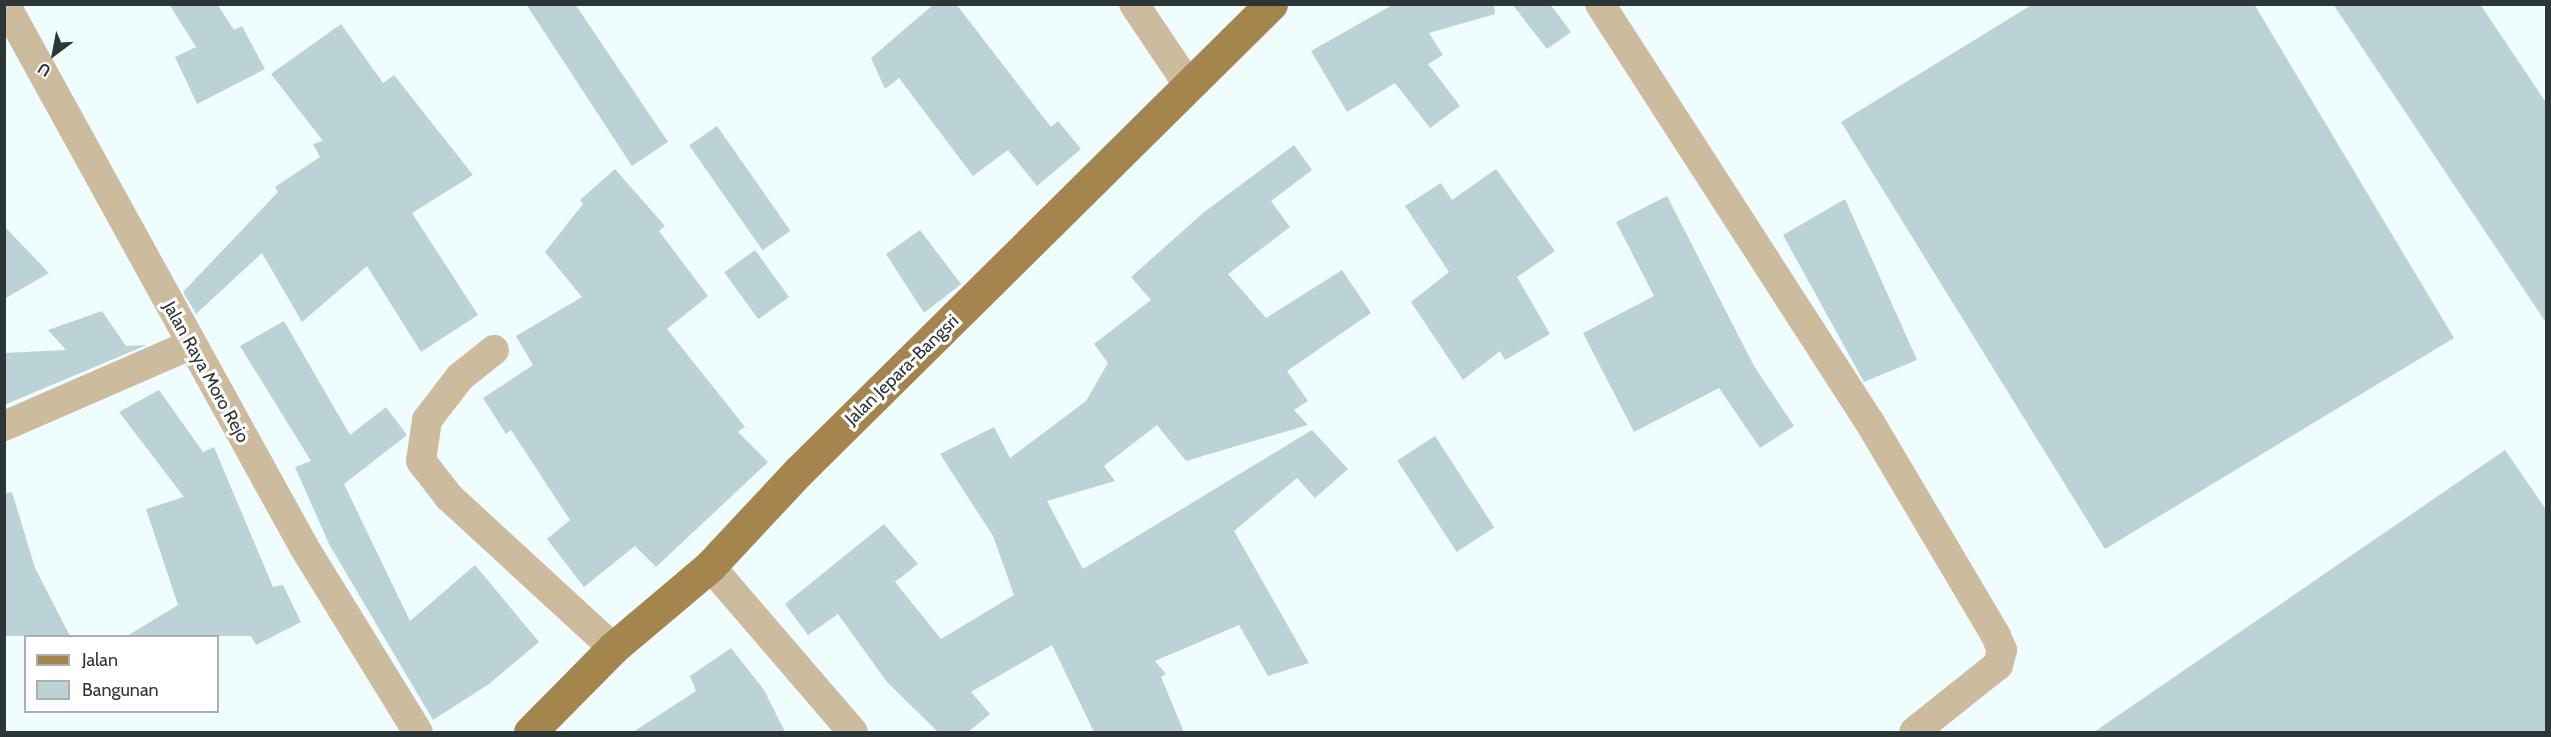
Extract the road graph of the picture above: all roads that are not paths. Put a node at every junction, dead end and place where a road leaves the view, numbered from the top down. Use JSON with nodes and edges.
{"nodes":[{"id":1,"x":5,"y":4,"type":"edge"},
{"id":2,"x":1134,"y":4,"type":"edge"},
{"id":3,"x":1271,"y":4,"type":"edge"},
{"id":4,"x":1600,"y":4,"type":"edge"},
{"id":5,"x":1189,"y":86,"type":"junction"},
{"id":6,"x":190,"y":345,"type":"junction"},
{"id":7,"x":494,"y":351,"type":"dead end"},
{"id":8,"x":4,"y":426,"type":"edge"},
{"id":9,"x":710,"y":566,"type":"junction"},
{"id":10,"x":613,"y":648,"type":"junction"},
{"id":11,"x":418,"y":732,"type":"edge"},
{"id":12,"x":530,"y":732,"type":"edge"},
{"id":13,"x":853,"y":732,"type":"edge"},
{"id":14,"x":1914,"y":732,"type":"edge"}],
"edges":[{"from":1,"to":6,"type":"street","name":"Jalan Raya Moro Rejo"},
{"from":2,"to":5,"type":"street"},
{"from":3,"to":5,"type":"main road","name":"Jalan Jepara-Bangsri"},
{"from":4,"to":14,"type":"street"},
{"from":5,"to":9,"type":"main road","name":"Jalan Jepara-Bangsri"},
{"from":6,"to":8,"type":"street"},
{"from":6,"to":11,"type":"street","name":"Jalan Raya Moro Rejo"},
{"from":7,"to":10,"type":"street"},
{"from":9,"to":10,"type":"main road","name":"Jalan Jepara-Bangsri"},
{"from":9,"to":13,"type":"street"},
{"from":10,"to":12,"type":"main road","name":"Jalan Jepara-Bangsri"}]}
